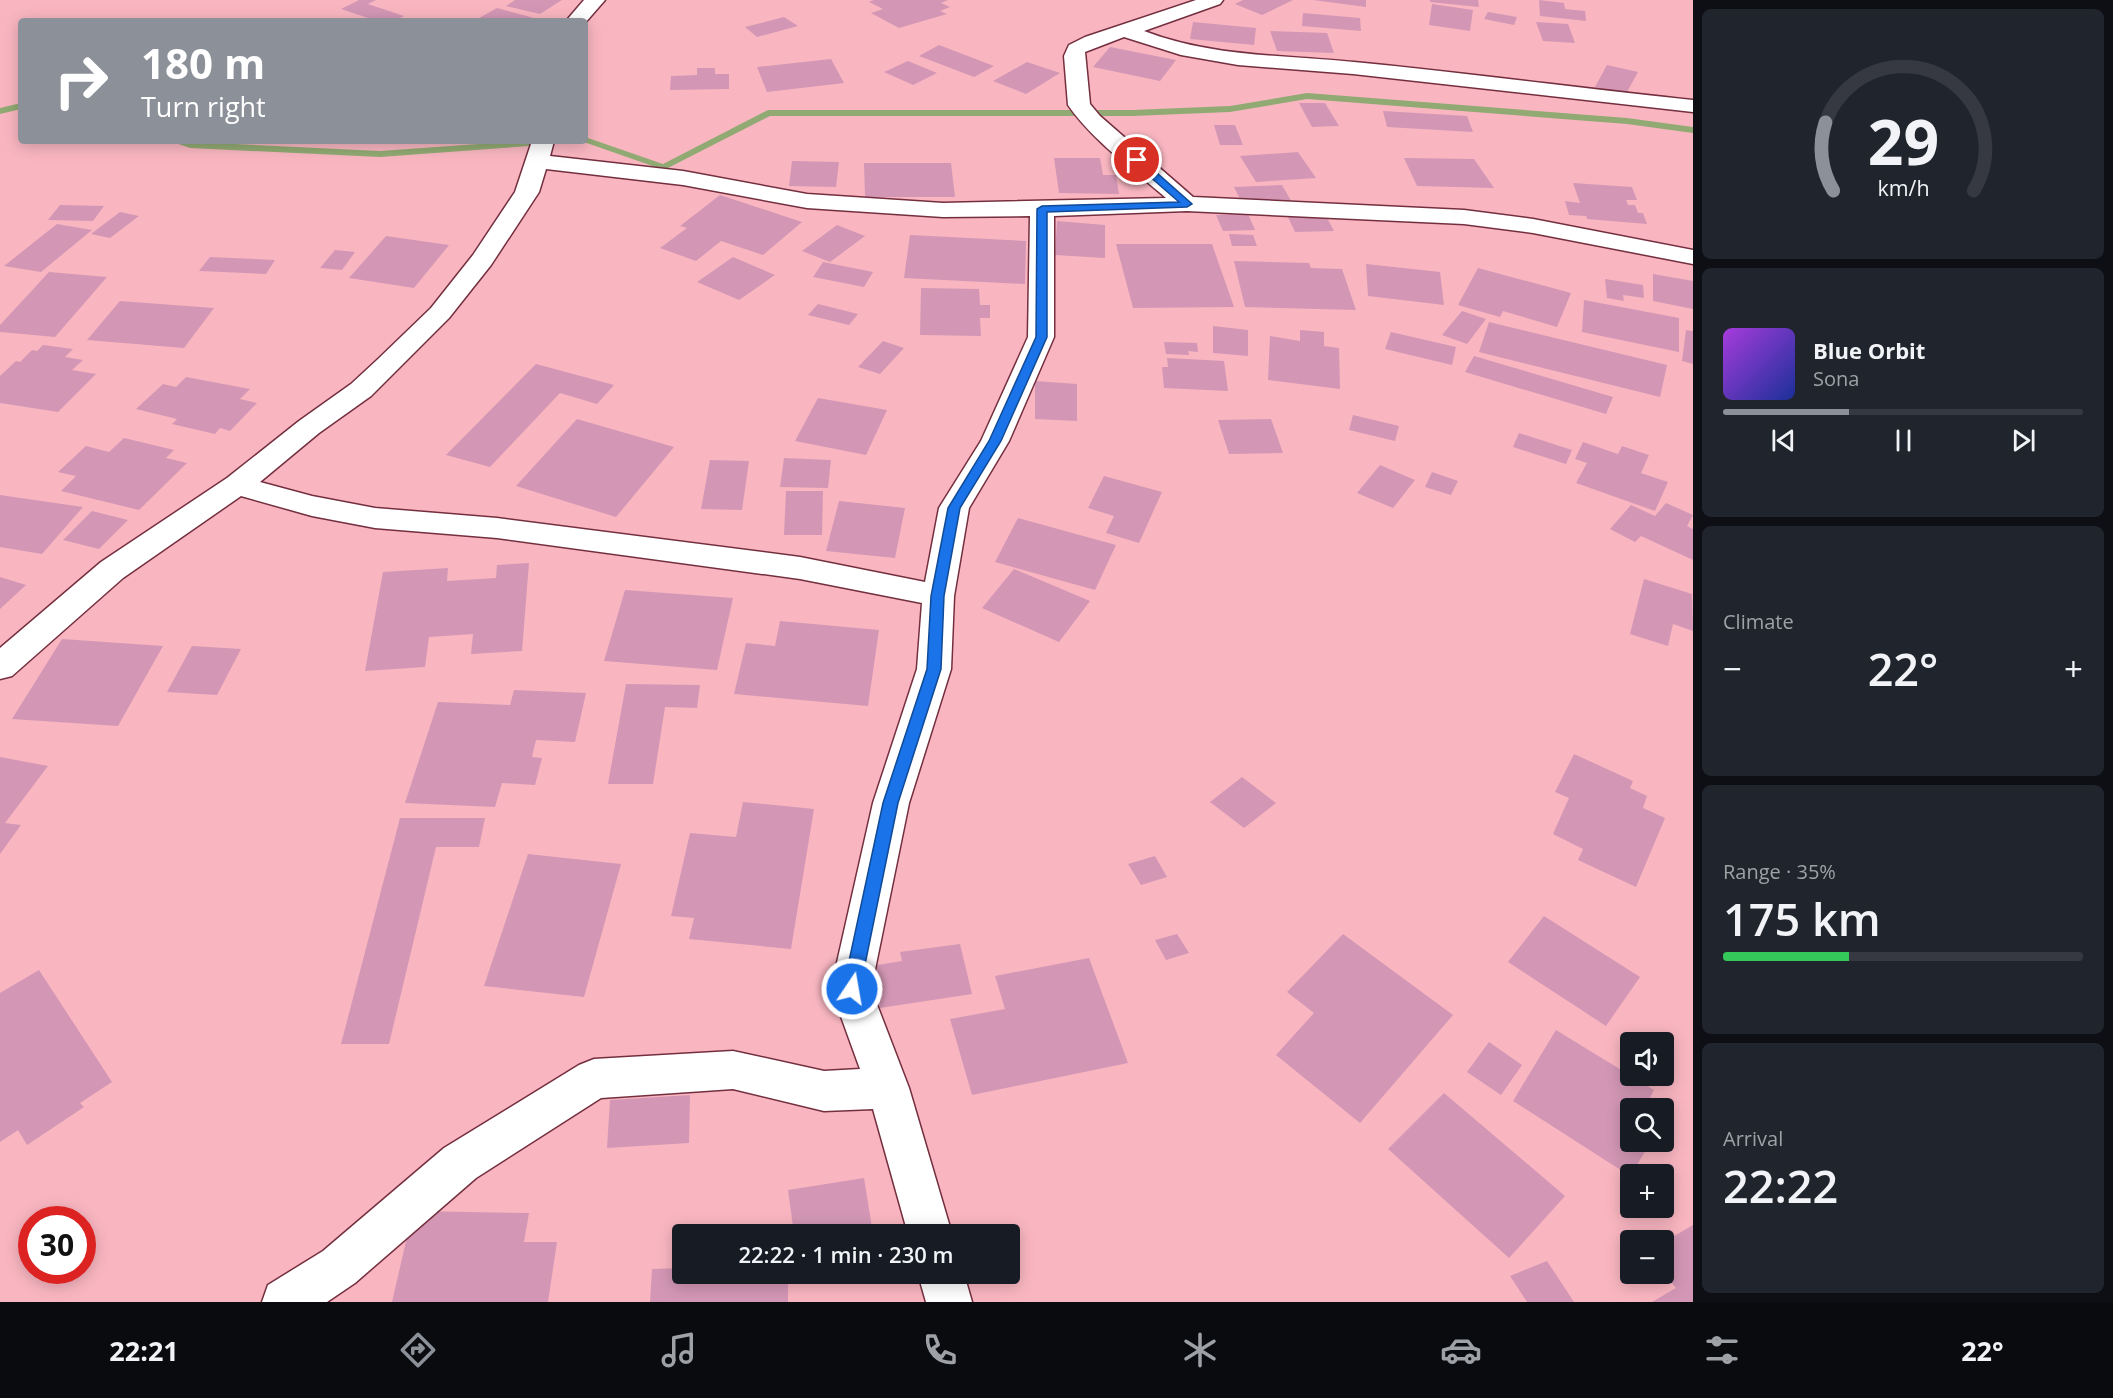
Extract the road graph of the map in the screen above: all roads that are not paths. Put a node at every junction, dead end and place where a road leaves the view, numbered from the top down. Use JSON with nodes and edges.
{"nodes":[{"id":1,"x":595,"y":0,"type":"edge"},
{"id":2,"x":1213,"y":0,"type":"edge"},
{"id":3,"x":579,"y":18,"type":"edge"},
{"id":4,"x":1126,"y":31,"type":"junction"},
{"id":5,"x":1693,"y":106,"type":"edge"},
{"id":6,"x":540,"y":151,"type":"edge"},
{"id":7,"x":1187,"y":204,"type":"junction"},
{"id":8,"x":1042,"y":209,"type":"junction"},
{"id":9,"x":1693,"y":257,"type":"edge"},
{"id":10,"x":237,"y":485,"type":"junction"},
{"id":11,"x":938,"y":596,"type":"junction"},
{"id":12,"x":0,"y":667,"type":"edge"},
{"id":13,"x":888,"y":1088,"type":"junction"},
{"id":14,"x":927,"y":1224,"type":"edge"},
{"id":15,"x":944,"y":1284,"type":"edge"},
{"id":16,"x":285,"y":1302,"type":"edge"},
{"id":17,"x":949,"y":1302,"type":"edge"}],
"edges":[{"from":1,"to":3,"type":"street"},
{"from":2,"to":4,"type":"street"},
{"from":4,"to":5,"type":"street"},
{"from":4,"to":7,"type":"street"},
{"from":6,"to":8,"type":"street"},
{"from":6,"to":10,"type":"street"},
{"from":7,"to":8,"type":"street"},
{"from":7,"to":9,"type":"street"},
{"from":8,"to":11,"type":"street"},
{"from":10,"to":11,"type":"street"},
{"from":10,"to":12,"type":"street"},
{"from":11,"to":13,"type":"street"},
{"from":13,"to":14,"type":"street"},
{"from":13,"to":16,"type":"street"},
{"from":15,"to":17,"type":"street"}]}
